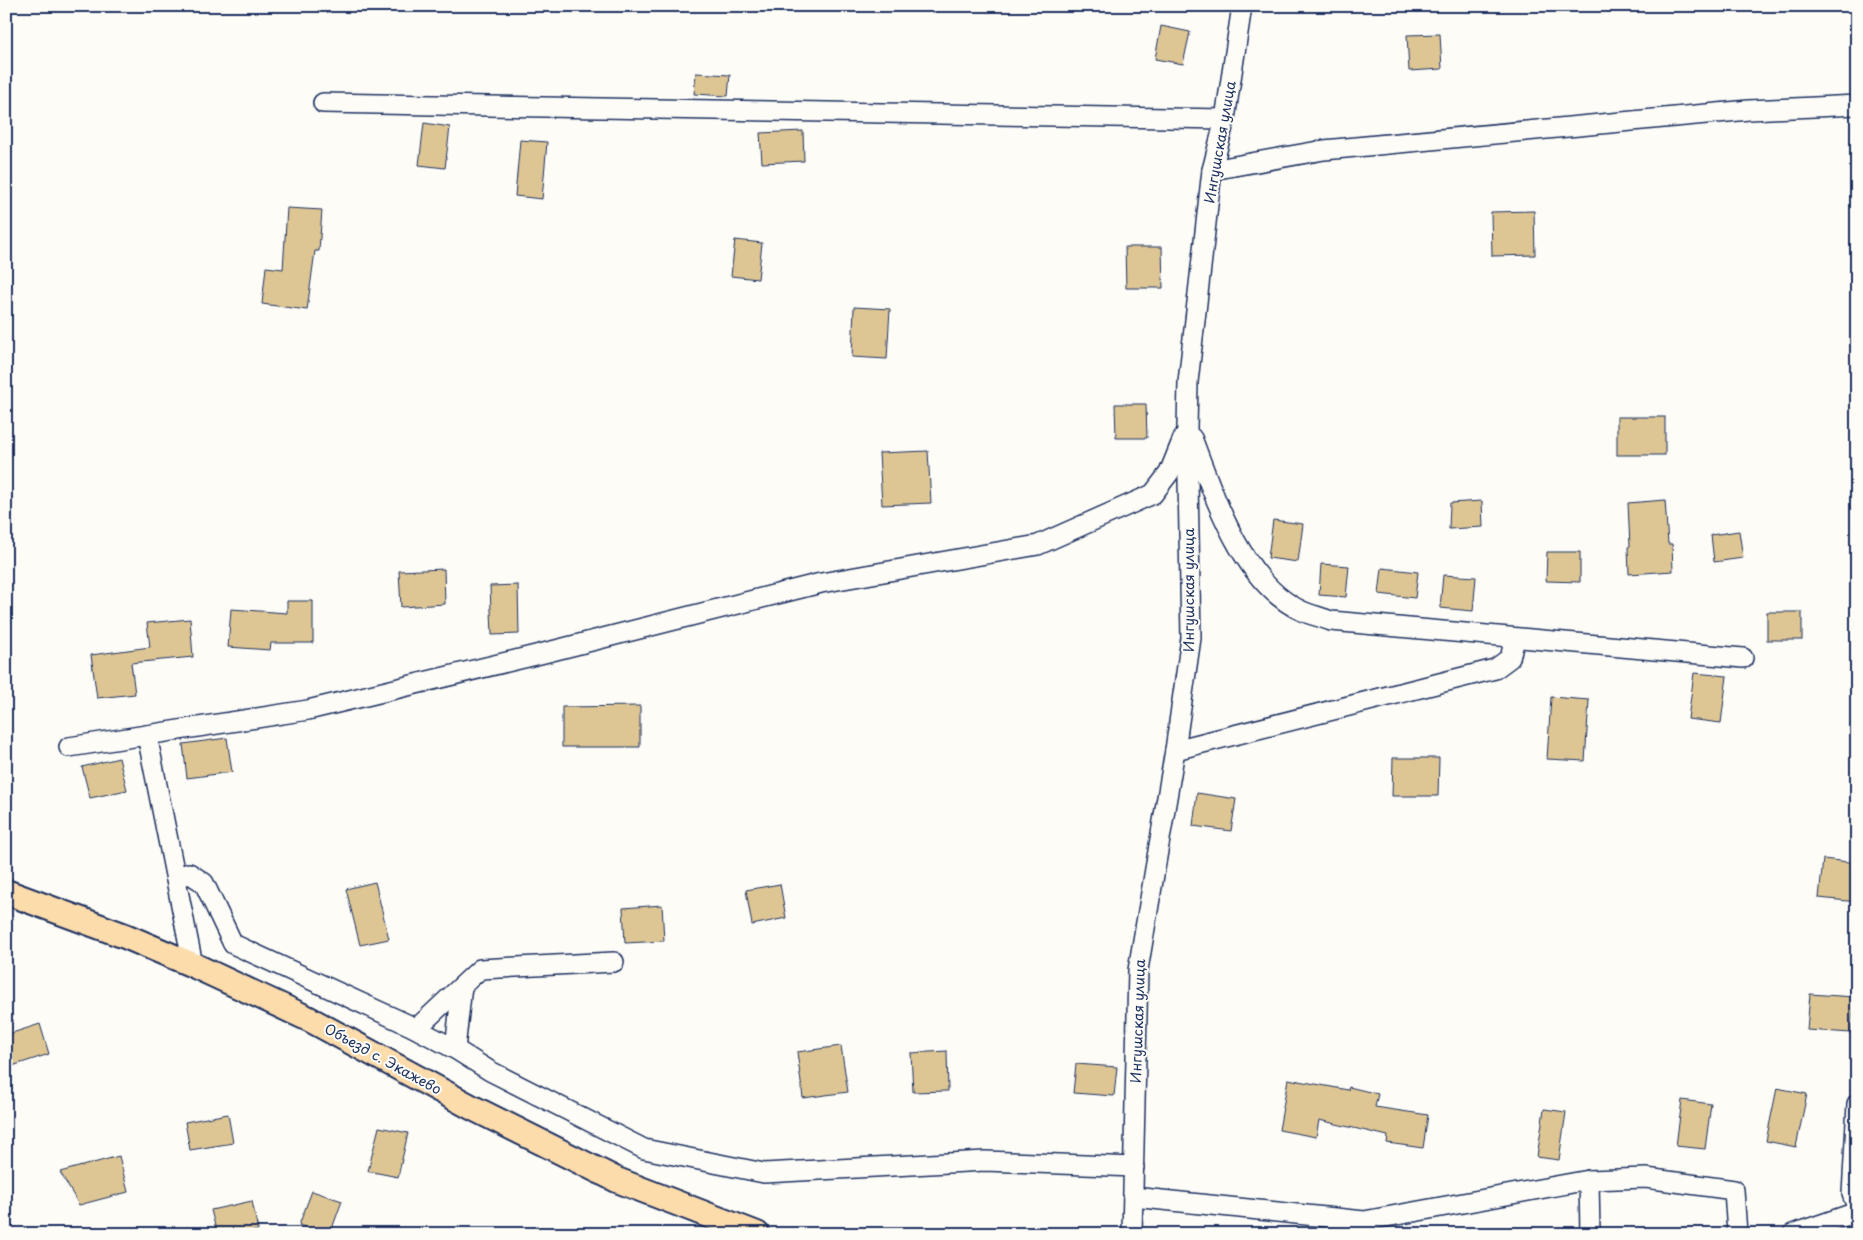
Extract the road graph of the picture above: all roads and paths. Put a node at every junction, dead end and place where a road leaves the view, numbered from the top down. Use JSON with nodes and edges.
{"nodes":[{"id":1,"x":1242,"y":6,"type":"edge"},
{"id":2,"x":323,"y":103,"type":"dead end"},
{"id":3,"x":1857,"y":105,"type":"edge"},
{"id":4,"x":1224,"y":119,"type":"junction"},
{"id":5,"x":1212,"y":170,"type":"junction"},
{"id":6,"x":1187,"y":428,"type":"junction"},
{"id":7,"x":1515,"y":639,"type":"junction"},
{"id":8,"x":1743,"y":658,"type":"dead end"},
{"id":9,"x":148,"y":735,"type":"junction"},
{"id":10,"x":69,"y":747,"type":"dead end"},
{"id":11,"x":1175,"y":750,"type":"junction"},
{"id":12,"x":176,"y":879,"type":"junction"},
{"id":13,"x":6,"y":892,"type":"edge"},
{"id":14,"x":614,"y":962,"type":"dead end"},
{"id":15,"x":193,"y":965,"type":"junction"},
{"id":16,"x":462,"y":986,"type":"junction"},
{"id":17,"x":416,"y":1028,"type":"junction"},
{"id":18,"x":455,"y":1050,"type":"junction"},
{"id":19,"x":1857,"y":1104,"type":"edge"},
{"id":20,"x":1134,"y":1167,"type":"junction"},
{"id":21,"x":1589,"y":1180,"type":"junction"},
{"id":22,"x":1133,"y":1197,"type":"junction"},
{"id":23,"x":1857,"y":1206,"type":"edge"},
{"id":24,"x":1857,"y":1212,"type":"edge"},
{"id":25,"x":757,"y":1234,"type":"edge"},
{"id":26,"x":1132,"y":1234,"type":"edge"},
{"id":27,"x":1590,"y":1234,"type":"edge"},
{"id":28,"x":1737,"y":1234,"type":"edge"},
{"id":29,"x":1793,"y":1234,"type":"edge"}],
"edges":[{"from":1,"to":4,"type":"street","name":"Ингушская улица"},
{"from":2,"to":4,"type":"street"},
{"from":3,"to":5,"type":"street"},
{"from":4,"to":5,"type":"street","name":"Ингушская улица"},
{"from":5,"to":6,"type":"street","name":"Ингушская улица"},
{"from":6,"to":7,"type":"street"},
{"from":6,"to":9,"type":"street"},
{"from":6,"to":11,"type":"street","name":"Ингушская улица"},
{"from":7,"to":8,"type":"street"},
{"from":7,"to":11,"type":"street"},
{"from":9,"to":10,"type":"street"},
{"from":9,"to":12,"type":"street"},
{"from":11,"to":20,"type":"street","name":"Ингушская улица"},
{"from":12,"to":15,"type":"street"},
{"from":12,"to":17,"type":"street"},
{"from":13,"to":15,"type":"main road","name":"Объезд с. Экажево"},
{"from":14,"to":16,"type":"street"},
{"from":15,"to":25,"type":"main road","name":"Объезд с. Экажево"},
{"from":16,"to":17,"type":"street"},
{"from":16,"to":18,"type":"street"},
{"from":17,"to":18,"type":"street"},
{"from":18,"to":20,"type":"street"},
{"from":19,"to":23,"type":"street"},
{"from":20,"to":22,"type":"street","name":"Ингушская улица"},
{"from":21,"to":22,"type":"street"},
{"from":21,"to":27,"type":"street"},
{"from":21,"to":28,"type":"street"},
{"from":22,"to":26,"type":"street","name":"Ингушская улица"},
{"from":24,"to":29,"type":"street"}]}
